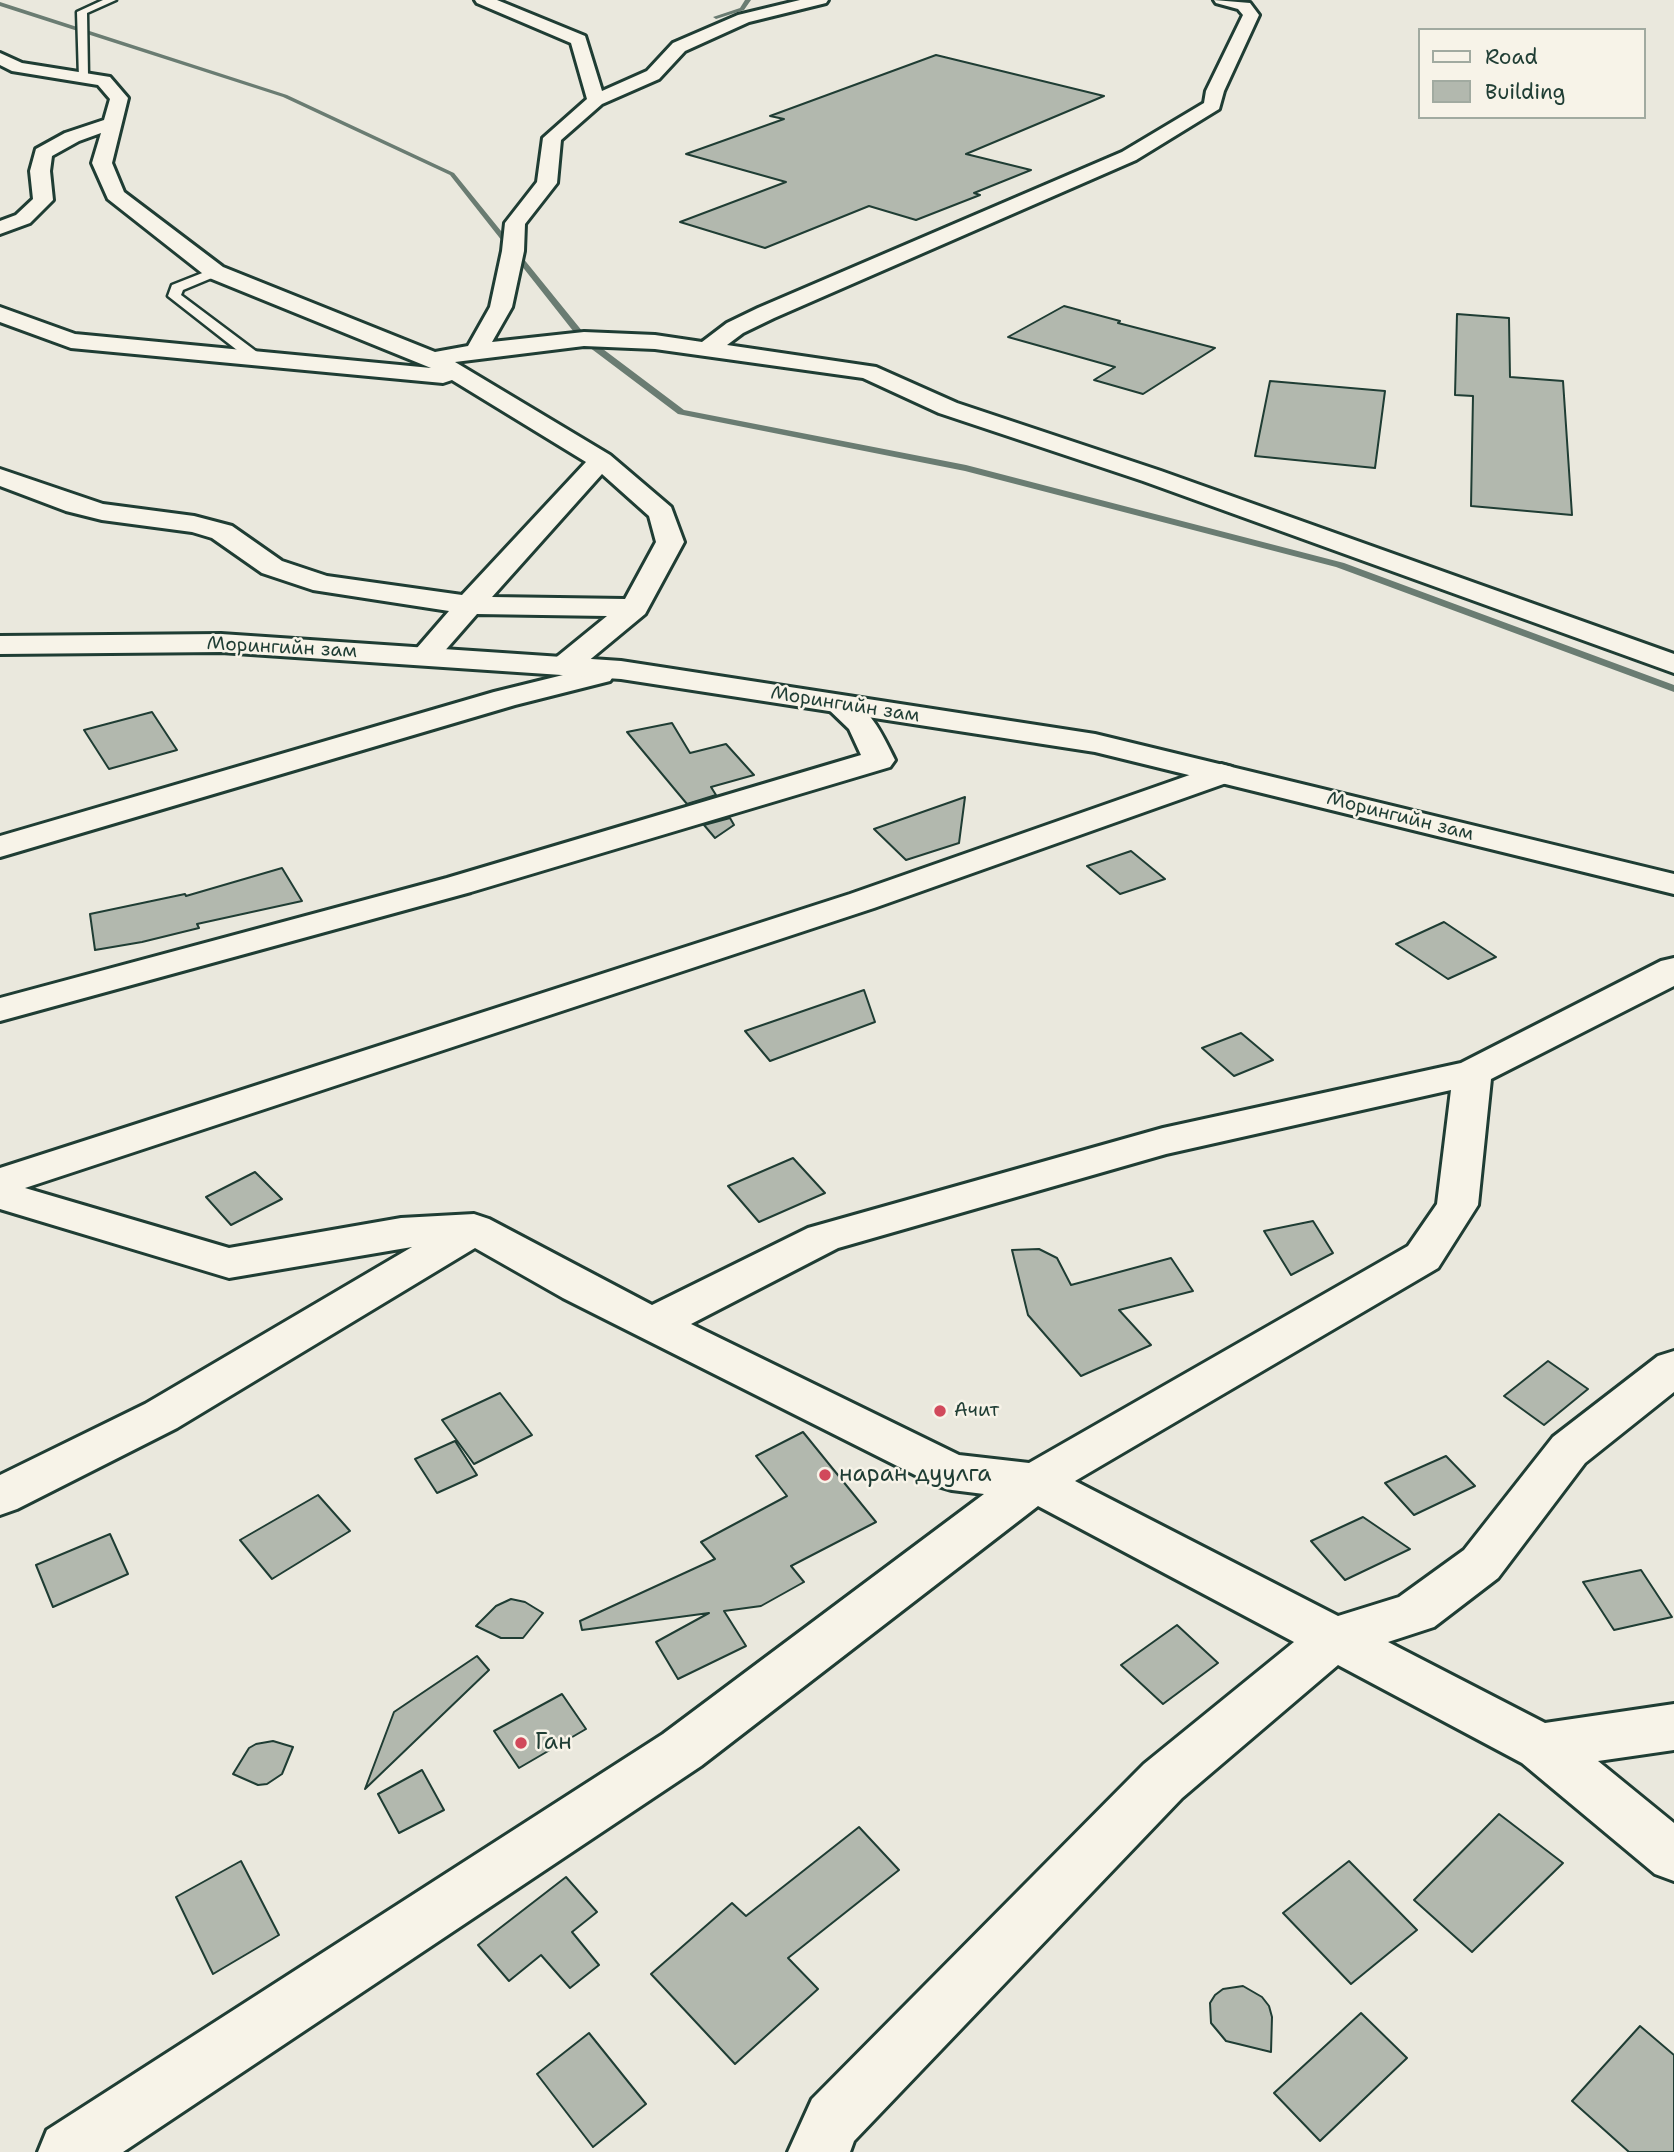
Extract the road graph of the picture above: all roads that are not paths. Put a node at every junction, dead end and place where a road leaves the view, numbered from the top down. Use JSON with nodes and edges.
{"nodes":[{"id":1,"x":111,"y":0,"type":"edge"},
{"id":2,"x":483,"y":0,"type":"edge"},
{"id":3,"x":820,"y":0,"type":"edge"},
{"id":4,"x":1222,"y":0,"type":"edge"},
{"id":5,"x":0,"y":58,"type":"edge"},
{"id":6,"x":83,"y":76,"type":"junction"},
{"id":7,"x":596,"y":100,"type":"junction"},
{"id":8,"x":112,"y":123,"type":"junction"},
{"id":9,"x":0,"y":228,"type":"edge"},
{"id":10,"x":215,"y":272,"type":"junction"},
{"id":11,"x":0,"y":314,"type":"edge"},
{"id":12,"x":707,"y":349,"type":"junction"},
{"id":13,"x":476,"y":351,"type":"junction"},
{"id":14,"x":256,"y":358,"type":"junction"},
{"id":15,"x":433,"y":359,"type":"junction"},
{"id":16,"x":462,"y":378,"type":"junction"},
{"id":17,"x":601,"y":460,"type":"junction"},
{"id":18,"x":0,"y":477,"type":"edge"},
{"id":19,"x":470,"y":605,"type":"junction"},
{"id":20,"x":635,"y":608,"type":"junction"},
{"id":21,"x":0,"y":645,"type":"edge"},
{"id":22,"x":425,"y":656,"type":"junction"},
{"id":23,"x":1674,"y":664,"type":"edge"},
{"id":24,"x":564,"y":666,"type":"junction"},
{"id":25,"x":621,"y":670,"type":"junction"},
{"id":26,"x":838,"y":704,"type":"junction"},
{"id":27,"x":1221,"y":774,"type":"junction"},
{"id":28,"x":0,"y":847,"type":"edge"},
{"id":29,"x":1674,"y":884,"type":"edge"},
{"id":30,"x":1674,"y":968,"type":"edge"},
{"id":31,"x":0,"y":1010,"type":"edge"},
{"id":32,"x":1472,"y":1073,"type":"junction"},
{"id":33,"x":0,"y":1182,"type":"edge"},
{"id":34,"x":0,"y":1195,"type":"edge"},
{"id":35,"x":474,"y":1229,"type":"junction"},
{"id":36,"x":652,"y":1324,"type":"junction"},
{"id":37,"x":1674,"y":1368,"type":"edge"},
{"id":38,"x":1034,"y":1482,"type":"junction"},
{"id":39,"x":0,"y":1496,"type":"edge"},
{"id":40,"x":1334,"y":1639,"type":"junction"},
{"id":41,"x":1674,"y":1727,"type":"edge"},
{"id":42,"x":1541,"y":1747,"type":"junction"},
{"id":43,"x":1674,"y":1856,"type":"edge"},
{"id":44,"x":69,"y":2152,"type":"edge"},
{"id":45,"x":819,"y":2152,"type":"edge"}],
"edges":[{"from":1,"to":6,"type":"lane"},
{"from":2,"to":7,"type":"street"},
{"from":3,"to":7,"type":"street"},
{"from":4,"to":12,"type":"street"},
{"from":5,"to":6,"type":"street"},
{"from":6,"to":8,"type":"street"},
{"from":7,"to":13,"type":"street"},
{"from":8,"to":9,"type":"street"},
{"from":8,"to":10,"type":"street"},
{"from":10,"to":14,"type":"lane"},
{"from":10,"to":15,"type":"street"},
{"from":11,"to":14,"type":"street"},
{"from":12,"to":13,"type":"street"},
{"from":12,"to":23,"type":"street"},
{"from":13,"to":15,"type":"street"},
{"from":14,"to":16,"type":"street"},
{"from":15,"to":16,"type":"street"},
{"from":16,"to":17,"type":"street"},
{"from":17,"to":19,"type":"street"},
{"from":17,"to":20,"type":"street"},
{"from":18,"to":19,"type":"street"},
{"from":19,"to":20,"type":"street"},
{"from":19,"to":22,"type":"street"},
{"from":20,"to":24,"type":"street"},
{"from":21,"to":22,"type":"street","name":"Морингийн зам"},
{"from":22,"to":24,"type":"street","name":"Морингийн зам"},
{"from":24,"to":25,"type":"street","name":"Морингийн зам"},
{"from":25,"to":26,"type":"street","name":"Морингийн зам"},
{"from":25,"to":28,"type":"street"},
{"from":26,"to":27,"type":"street","name":"Морингийн зам"},
{"from":26,"to":31,"type":"street"},
{"from":27,"to":29,"type":"street","name":"Морингийн зам"},
{"from":27,"to":33,"type":"street"},
{"from":30,"to":32,"type":"street"},
{"from":32,"to":36,"type":"street"},
{"from":32,"to":38,"type":"street"},
{"from":34,"to":35,"type":"street"},
{"from":35,"to":36,"type":"street"},
{"from":35,"to":39,"type":"street"},
{"from":36,"to":38,"type":"street"},
{"from":37,"to":40,"type":"street"},
{"from":38,"to":40,"type":"street"},
{"from":38,"to":44,"type":"street"},
{"from":40,"to":42,"type":"street"},
{"from":40,"to":45,"type":"street"},
{"from":41,"to":42,"type":"street"},
{"from":42,"to":43,"type":"street"}]}
